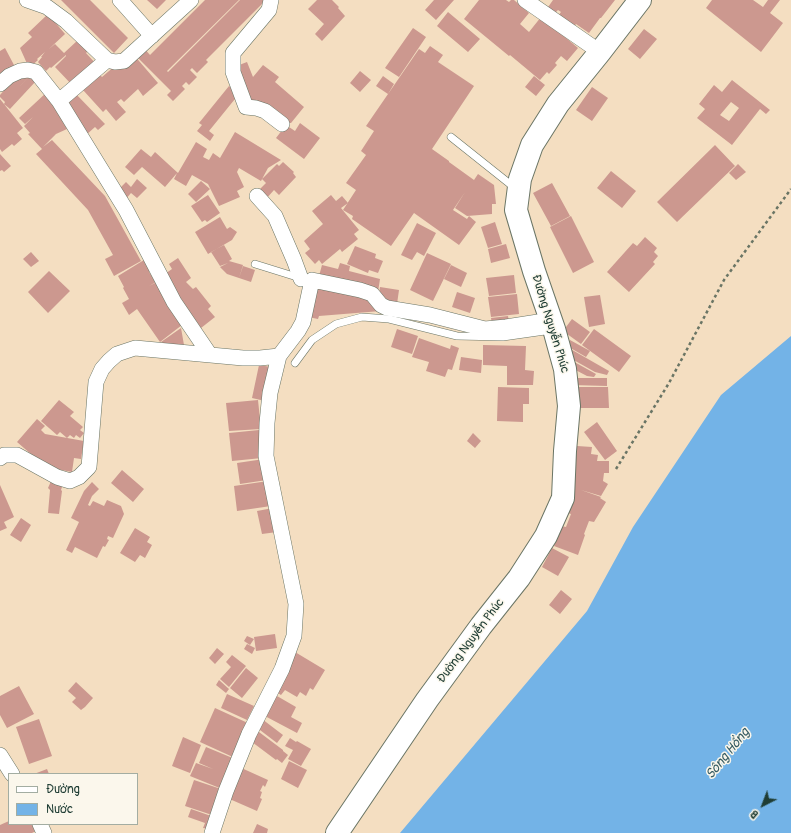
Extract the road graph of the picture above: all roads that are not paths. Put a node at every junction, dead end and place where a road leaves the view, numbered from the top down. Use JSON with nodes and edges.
{"nodes":[{"id":1,"x":27,"y":0,"type":"edge"},
{"id":2,"x":120,"y":0,"type":"edge"},
{"id":3,"x":190,"y":0,"type":"edge"},
{"id":4,"x":271,"y":0,"type":"edge"},
{"id":5,"x":525,"y":0,"type":"edge"},
{"id":6,"x":640,"y":0,"type":"edge"},
{"id":7,"x":152,"y":36,"type":"junction"},
{"id":8,"x":600,"y":52,"type":"junction"},
{"id":9,"x":107,"y":60,"type":"junction"},
{"id":10,"x":0,"y":84,"type":"edge"},
{"id":11,"x":59,"y":101,"type":"junction"},
{"id":12,"x":282,"y":124,"type":"dead end"},
{"id":13,"x":451,"y":137,"type":"dead end"},
{"id":14,"x":518,"y":190,"type":"junction"},
{"id":15,"x":257,"y":196,"type":"dead end"},
{"id":16,"x":254,"y":264,"type":"dead end"},
{"id":17,"x":306,"y":280,"type":"junction"},
{"id":18,"x":553,"y":325,"type":"junction"},
{"id":19,"x":210,"y":355,"type":"junction"},
{"id":20,"x":279,"y":356,"type":"junction"},
{"id":21,"x":295,"y":363,"type":"dead end"},
{"id":22,"x":0,"y":458,"type":"edge"},
{"id":23,"x":0,"y":755,"type":"edge"},
{"id":24,"x":11,"y":773,"type":"edge"},
{"id":25,"x":212,"y":833,"type":"edge"},
{"id":26,"x":336,"y":833,"type":"edge"}],
"edges":[{"from":1,"to":9,"type":"street"},
{"from":2,"to":7,"type":"street"},
{"from":3,"to":7,"type":"street"},
{"from":4,"to":12,"type":"street"},
{"from":5,"to":8,"type":"street"},
{"from":6,"to":8,"type":"main road","name":"Đường Nguyễn Phúc"},
{"from":7,"to":9,"type":"street"},
{"from":8,"to":14,"type":"main road","name":"Đường Nguyễn Phúc"},
{"from":9,"to":11,"type":"street"},
{"from":10,"to":11,"type":"street"},
{"from":11,"to":19,"type":"street"},
{"from":13,"to":14,"type":"lane"},
{"from":14,"to":18,"type":"main road","name":"Đường Nguyễn Phúc"},
{"from":15,"to":17,"type":"street"},
{"from":16,"to":17,"type":"lane"},
{"from":17,"to":18,"type":"street"},
{"from":17,"to":20,"type":"street"},
{"from":18,"to":21,"type":"lane"},
{"from":18,"to":26,"type":"main road","name":"Đường Nguyễn Phúc"},
{"from":19,"to":20,"type":"street"},
{"from":19,"to":22,"type":"street"},
{"from":20,"to":25,"type":"street"},
{"from":23,"to":24,"type":"street"}]}
